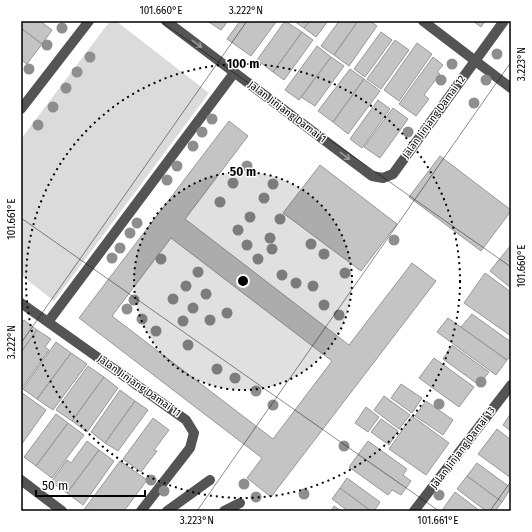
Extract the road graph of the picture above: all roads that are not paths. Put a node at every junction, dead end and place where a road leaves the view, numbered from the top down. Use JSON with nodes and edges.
{"nodes":[{"id":1,"x":89,"y":21,"type":"edge"},
{"id":2,"x":166,"y":21,"type":"edge"},
{"id":3,"x":423,"y":21,"type":"edge"},
{"id":4,"x":504,"y":21,"type":"edge"},
{"id":5,"x":475,"y":60,"type":"junction"},
{"id":6,"x":234,"y":73,"type":"junction"},
{"id":7,"x":511,"y":88,"type":"edge"},
{"id":8,"x":21,"y":109,"type":"edge"},
{"id":9,"x":393,"y":174,"type":"joint"},
{"id":10,"x":21,"y":303,"type":"edge"},
{"id":11,"x":48,"y":322,"type":"junction"},
{"id":12,"x":511,"y":384,"type":"edge"},
{"id":13,"x":21,"y":480,"type":"edge"},
{"id":14,"x":210,"y":480,"type":"dead end"},
{"id":15,"x":240,"y":503,"type":"dead end"},
{"id":16,"x":144,"y":510,"type":"edge"},
{"id":17,"x":62,"y":511,"type":"edge"},
{"id":18,"x":167,"y":511,"type":"edge"},
{"id":19,"x":224,"y":511,"type":"edge"},
{"id":20,"x":414,"y":511,"type":"edge"}],
"edges":[{"from":1,"to":8,"type":"street"},
{"from":2,"to":6,"type":"street","name":"Jalan Jinjang Damai 1","one_way":true},
{"from":3,"to":5,"type":"street"},
{"from":4,"to":5,"type":"street","name":"Jalan Jinjang Damai 12"},
{"from":5,"to":7,"type":"street"},
{"from":5,"to":9,"type":"street","name":"Jalan Jinjang Damai 12"},
{"from":6,"to":9,"type":"street","name":"Jalan Jinjang Damai 1","one_way":true},
{"from":6,"to":11,"type":"street"},
{"from":10,"to":11,"type":"street","name":"Jalan Jinjang Damai 11"},
{"from":11,"to":16,"type":"street","name":"Jalan Jinjang Damai 11"},
{"from":12,"to":20,"type":"street","name":"Jalan Jinjang Damai 13"},
{"from":13,"to":17,"type":"street"},
{"from":14,"to":18,"type":"street"},
{"from":15,"to":19,"type":"street"}]}
